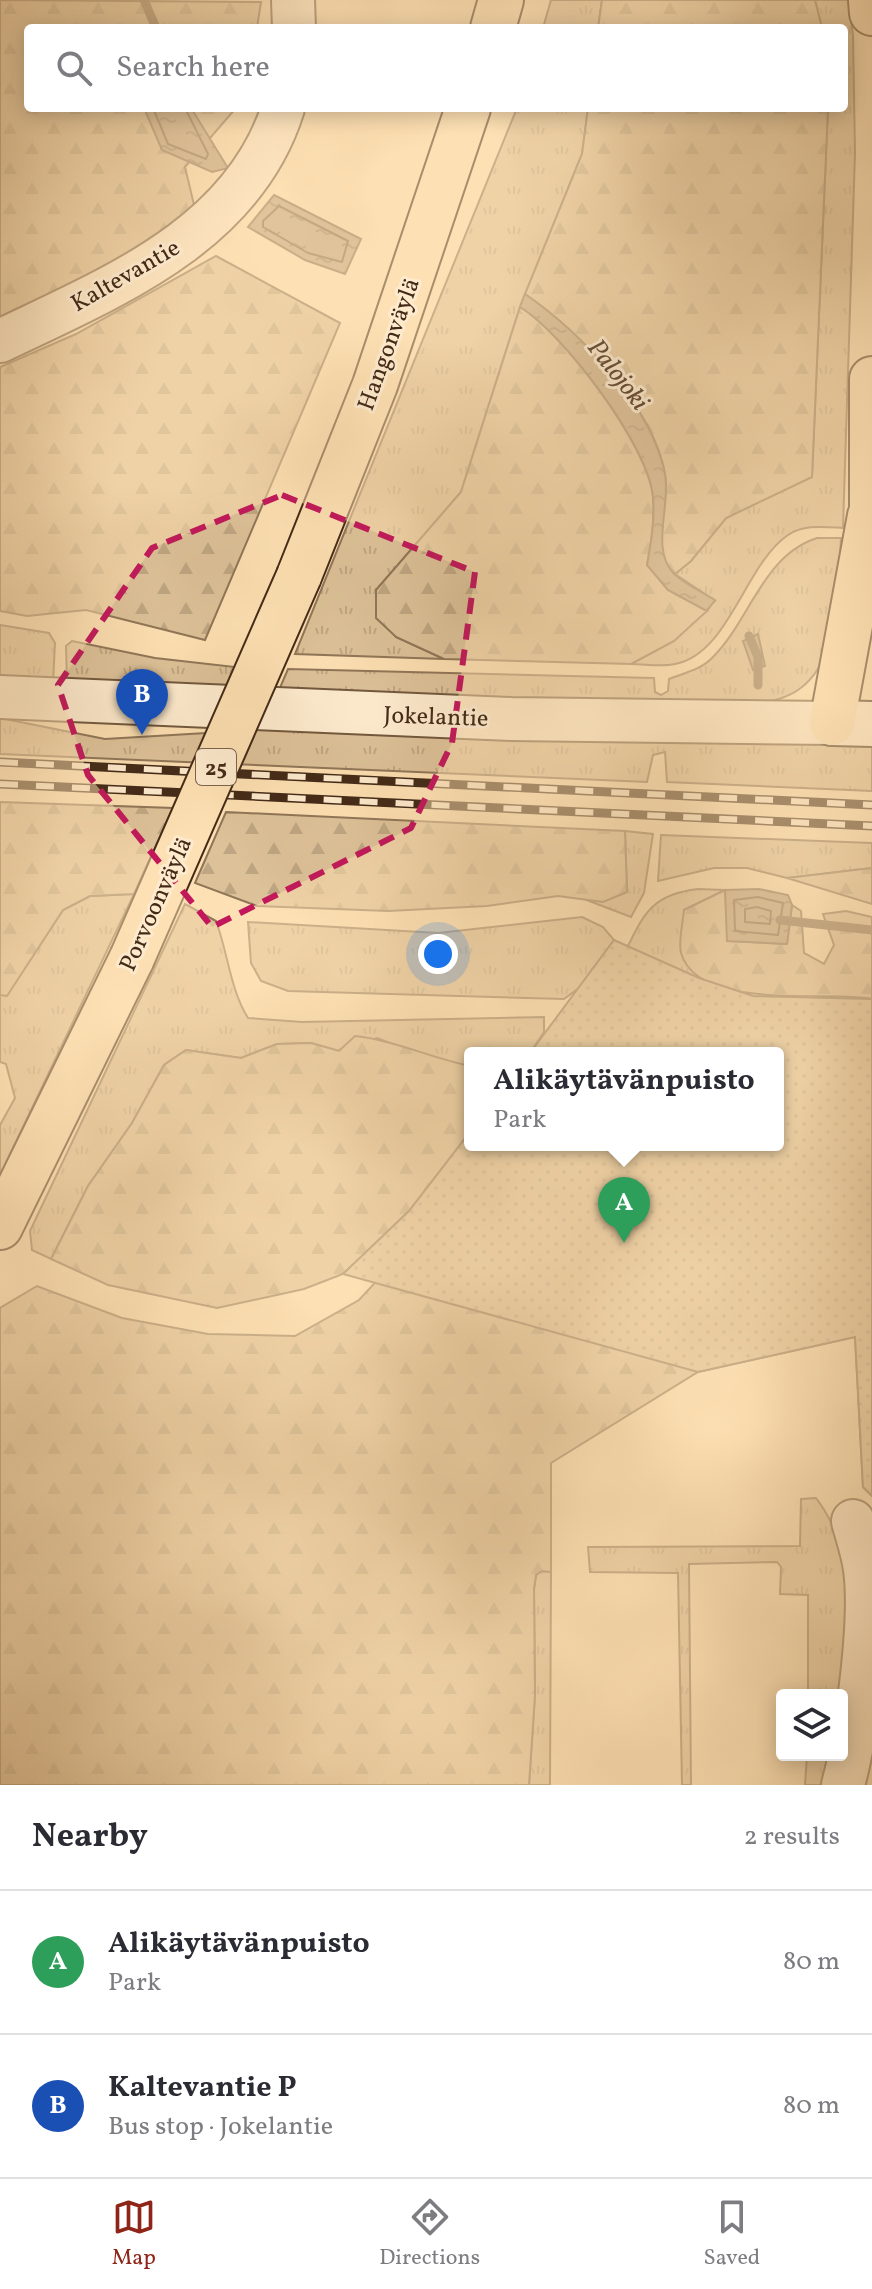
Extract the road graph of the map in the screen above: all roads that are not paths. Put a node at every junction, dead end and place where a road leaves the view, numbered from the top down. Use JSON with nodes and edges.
{"nodes":[{"id":1,"x":293,"y":0,"type":"edge"},
{"id":2,"x":501,"y":0,"type":"edge"},
{"id":3,"x":871,"y":0,"type":"edge"},
{"id":4,"x":872,"y":13,"type":"edge"},
{"id":5,"x":294,"y":24,"type":"edge"},
{"id":6,"x":494,"y":24,"type":"edge"},
{"id":7,"x":282,"y":112,"type":"edge"},
{"id":8,"x":467,"y":112,"type":"edge"},
{"id":9,"x":0,"y":341,"type":"edge"},
{"id":10,"x":872,"y":379,"type":"edge"},
{"id":11,"x":871,"y":522,"type":"edge"},
{"id":12,"x":299,"y":576,"type":"joint"},
{"id":13,"x":0,"y":697,"type":"edge"},
{"id":14,"x":852,"y":724,"type":"edge"},
{"id":15,"x":0,"y":1227,"type":"edge"},
{"id":16,"x":853,"y":1521,"type":"dead end"},
{"id":17,"x":843,"y":1785,"type":"edge"}],
"edges":[{"from":1,"to":5,"type":"street"},
{"from":2,"to":6,"type":"highway"},
{"from":3,"to":4,"type":"highway"},
{"from":7,"to":9,"type":"street","name":"Kaltevantie"},
{"from":8,"to":12,"type":"highway","name":"Hangonväylä","number":"25"},
{"from":10,"to":11,"type":"highway"},
{"from":11,"to":14,"type":"highway"},
{"from":12,"to":15,"type":"highway","name":"Porvoonväylä","number":"25","bridge":true},
{"from":13,"to":14,"type":"street","name":"Jokelantie"},
{"from":16,"to":17,"type":"street"}]}
